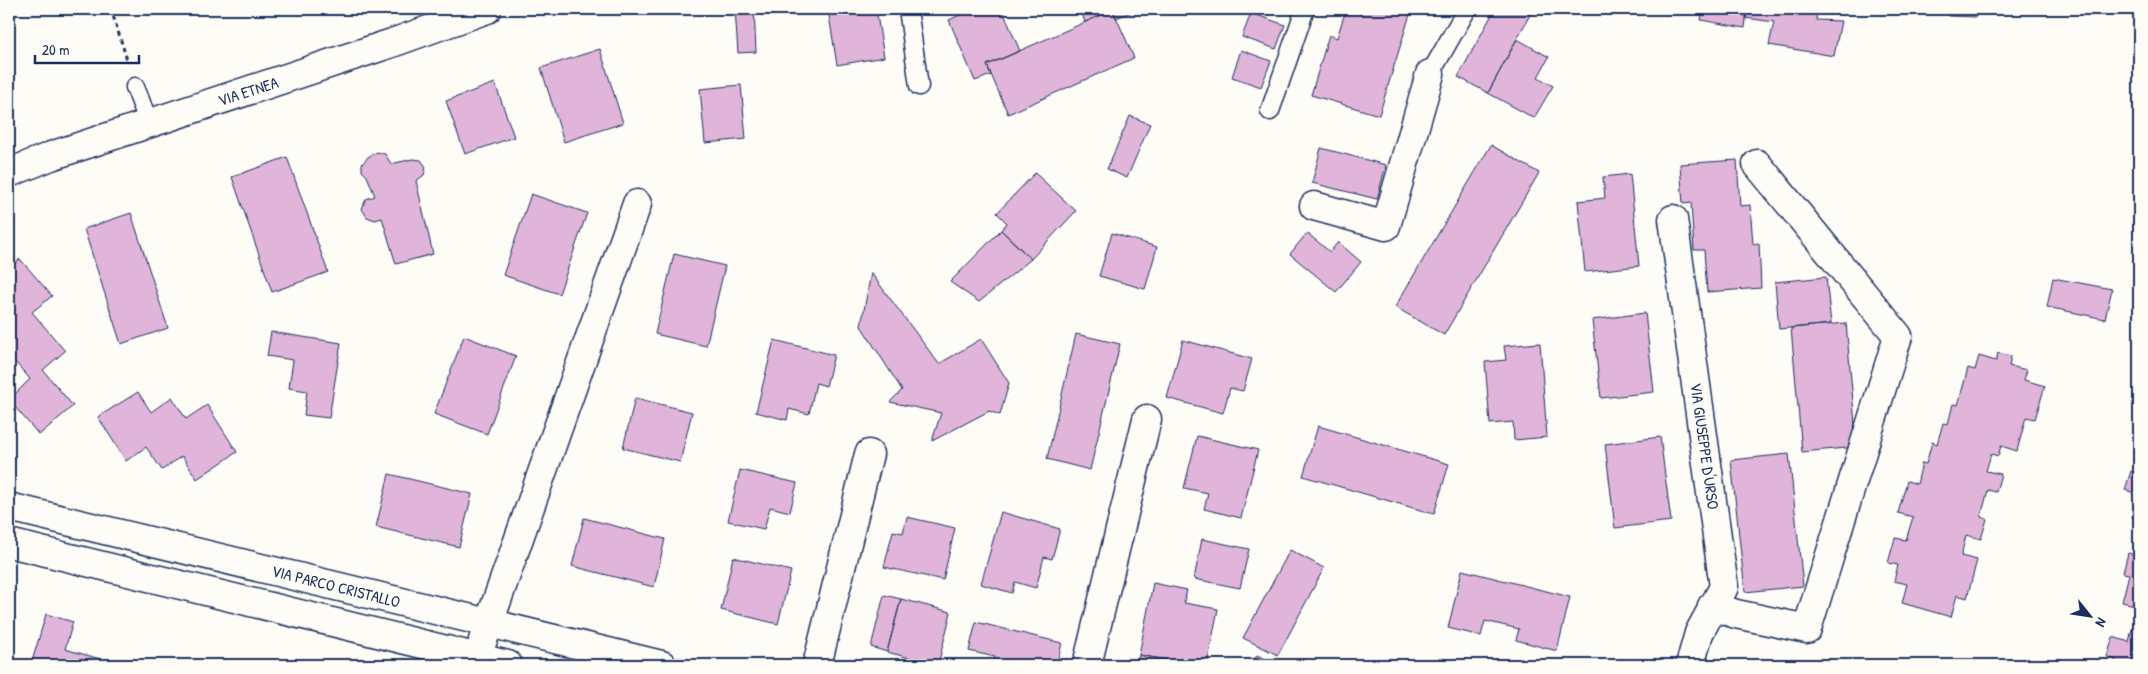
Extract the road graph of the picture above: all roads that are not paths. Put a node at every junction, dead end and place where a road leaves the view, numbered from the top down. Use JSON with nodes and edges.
{"nodes":[{"id":1,"x":487,"y":9,"type":"edge"},
{"id":2,"x":908,"y":9,"type":"edge"},
{"id":3,"x":1305,"y":9,"type":"edge"},
{"id":4,"x":1467,"y":9,"type":"edge"},
{"id":5,"x":1430,"y":74,"type":"joint"},
{"id":6,"x":919,"y":86,"type":"dead end"},
{"id":7,"x":135,"y":88,"type":"road end"},
{"id":8,"x":1270,"y":110,"type":"dead end"},
{"id":9,"x":149,"y":123,"type":"junction"},
{"id":10,"x":1757,"y":164,"type":"dead end"},
{"id":11,"x":9,"y":173,"type":"edge"},
{"id":12,"x":637,"y":204,"type":"dead end"},
{"id":13,"x":1314,"y":206,"type":"dead end"},
{"id":14,"x":1673,"y":219,"type":"dead end"},
{"id":15,"x":1146,"y":419,"type":"dead end"},
{"id":16,"x":869,"y":454,"type":"dead end"},
{"id":17,"x":9,"y":507,"type":"edge"},
{"id":18,"x":9,"y":543,"type":"edge"},
{"id":19,"x":1712,"y":606,"type":"junction"},
{"id":20,"x":489,"y":623,"type":"junction"},
{"id":21,"x":477,"y":658,"type":"junction"},
{"id":22,"x":508,"y":665,"type":"edge"},
{"id":23,"x":662,"y":665,"type":"edge"},
{"id":24,"x":817,"y":665,"type":"edge"},
{"id":25,"x":1086,"y":665,"type":"edge"},
{"id":26,"x":1690,"y":665,"type":"edge"}],
"edges":[{"from":1,"to":9,"type":"street","name":"VIA ETNEA"},
{"from":2,"to":6,"type":"lane"},
{"from":3,"to":8,"type":"lane"},
{"from":4,"to":5,"type":"lane"},
{"from":5,"to":13,"type":"street"},
{"from":7,"to":9,"type":"lane"},
{"from":9,"to":11,"type":"street","name":"VIA ETNEA"},
{"from":10,"to":19,"type":"street"},
{"from":12,"to":20,"type":"street"},
{"from":14,"to":19,"type":"street","name":"VIA GIUSEPPE D'URSO"},
{"from":15,"to":25,"type":"street"},
{"from":16,"to":24,"type":"street"},
{"from":17,"to":20,"type":"street","name":"VIA PARCO CRISTALLO"},
{"from":18,"to":21,"type":"street"},
{"from":19,"to":26,"type":"street","name":"VIA GIUSEPPE D'URSO"},
{"from":20,"to":21,"type":"street"},
{"from":20,"to":23,"type":"street","name":"VIA PARCO CRISTALLO"},
{"from":21,"to":22,"type":"street"}]}
